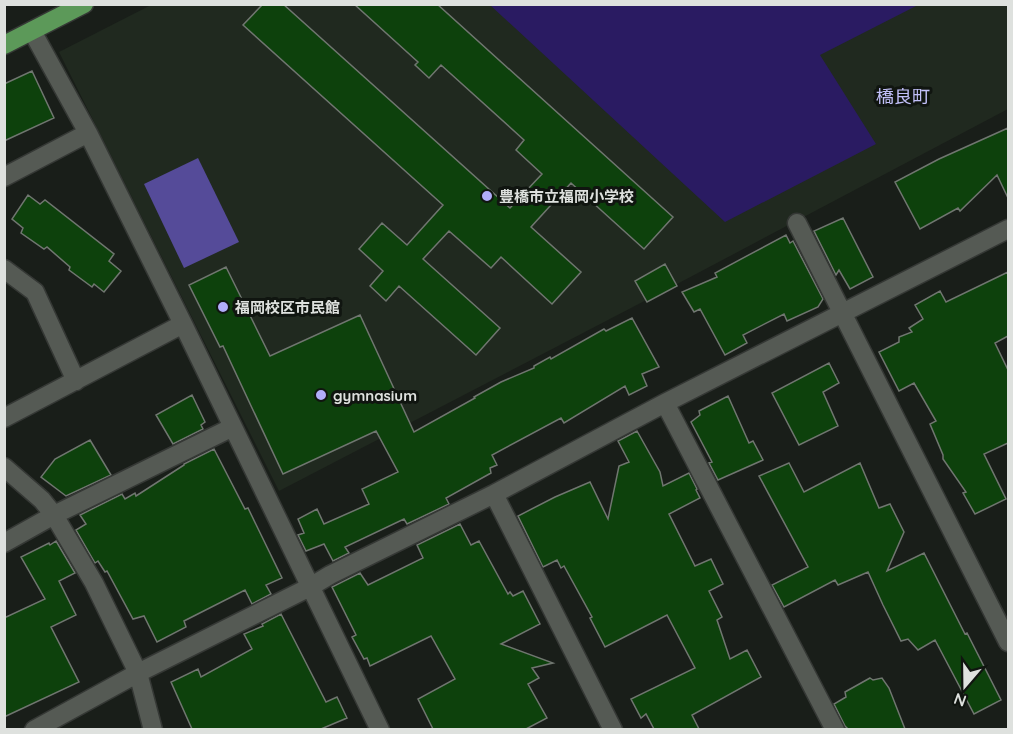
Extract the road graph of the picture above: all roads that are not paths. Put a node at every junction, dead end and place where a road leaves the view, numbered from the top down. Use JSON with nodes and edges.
{"nodes":[{"id":1,"x":84,"y":4,"type":"edge"},
{"id":2,"x":32,"y":31,"type":"junction"},
{"id":3,"x":4,"y":45,"type":"edge"},
{"id":4,"x":88,"y":133,"type":"junction"},
{"id":5,"x":4,"y":177,"type":"edge"},
{"id":6,"x":797,"y":223,"type":"dead end"},
{"id":7,"x":1008,"y":229,"type":"edge"},
{"id":8,"x":4,"y":269,"type":"edge"},
{"id":9,"x":842,"y":313,"type":"junction"},
{"id":10,"x":183,"y":324,"type":"junction"},
{"id":11,"x":76,"y":381,"type":"junction"},
{"id":12,"x":665,"y":403,"type":"junction"},
{"id":13,"x":4,"y":418,"type":"edge"},
{"id":14,"x":233,"y":427,"type":"junction"},
{"id":15,"x":4,"y":467,"type":"edge"},
{"id":16,"x":494,"y":494,"type":"junction"},
{"id":17,"x":54,"y":515,"type":"junction"},
{"id":18,"x":4,"y":543,"type":"edge"},
{"id":19,"x":310,"y":587,"type":"junction"},
{"id":20,"x":1008,"y":642,"type":"edge"},
{"id":21,"x":138,"y":673,"type":"junction"},
{"id":22,"x":34,"y":729,"type":"edge"},
{"id":23,"x":153,"y":729,"type":"edge"},
{"id":24,"x":380,"y":729,"type":"edge"},
{"id":25,"x":613,"y":729,"type":"edge"},
{"id":26,"x":835,"y":729,"type":"edge"}],
"edges":[{"from":1,"to":2,"type":"main road"},
{"from":2,"to":3,"type":"main road"},
{"from":2,"to":4,"type":"street"},
{"from":4,"to":5,"type":"street"},
{"from":4,"to":10,"type":"street"},
{"from":6,"to":9,"type":"street"},
{"from":7,"to":9,"type":"street"},
{"from":8,"to":11,"type":"street"},
{"from":9,"to":12,"type":"street"},
{"from":9,"to":20,"type":"street"},
{"from":10,"to":11,"type":"street"},
{"from":10,"to":14,"type":"street"},
{"from":11,"to":13,"type":"street"},
{"from":12,"to":16,"type":"street"},
{"from":12,"to":26,"type":"street"},
{"from":14,"to":17,"type":"street"},
{"from":14,"to":19,"type":"street"},
{"from":15,"to":17,"type":"street"},
{"from":16,"to":19,"type":"street"},
{"from":16,"to":25,"type":"street"},
{"from":17,"to":18,"type":"street"},
{"from":17,"to":21,"type":"street"},
{"from":19,"to":21,"type":"street"},
{"from":19,"to":24,"type":"street"},
{"from":21,"to":22,"type":"street"},
{"from":21,"to":23,"type":"street"}]}
